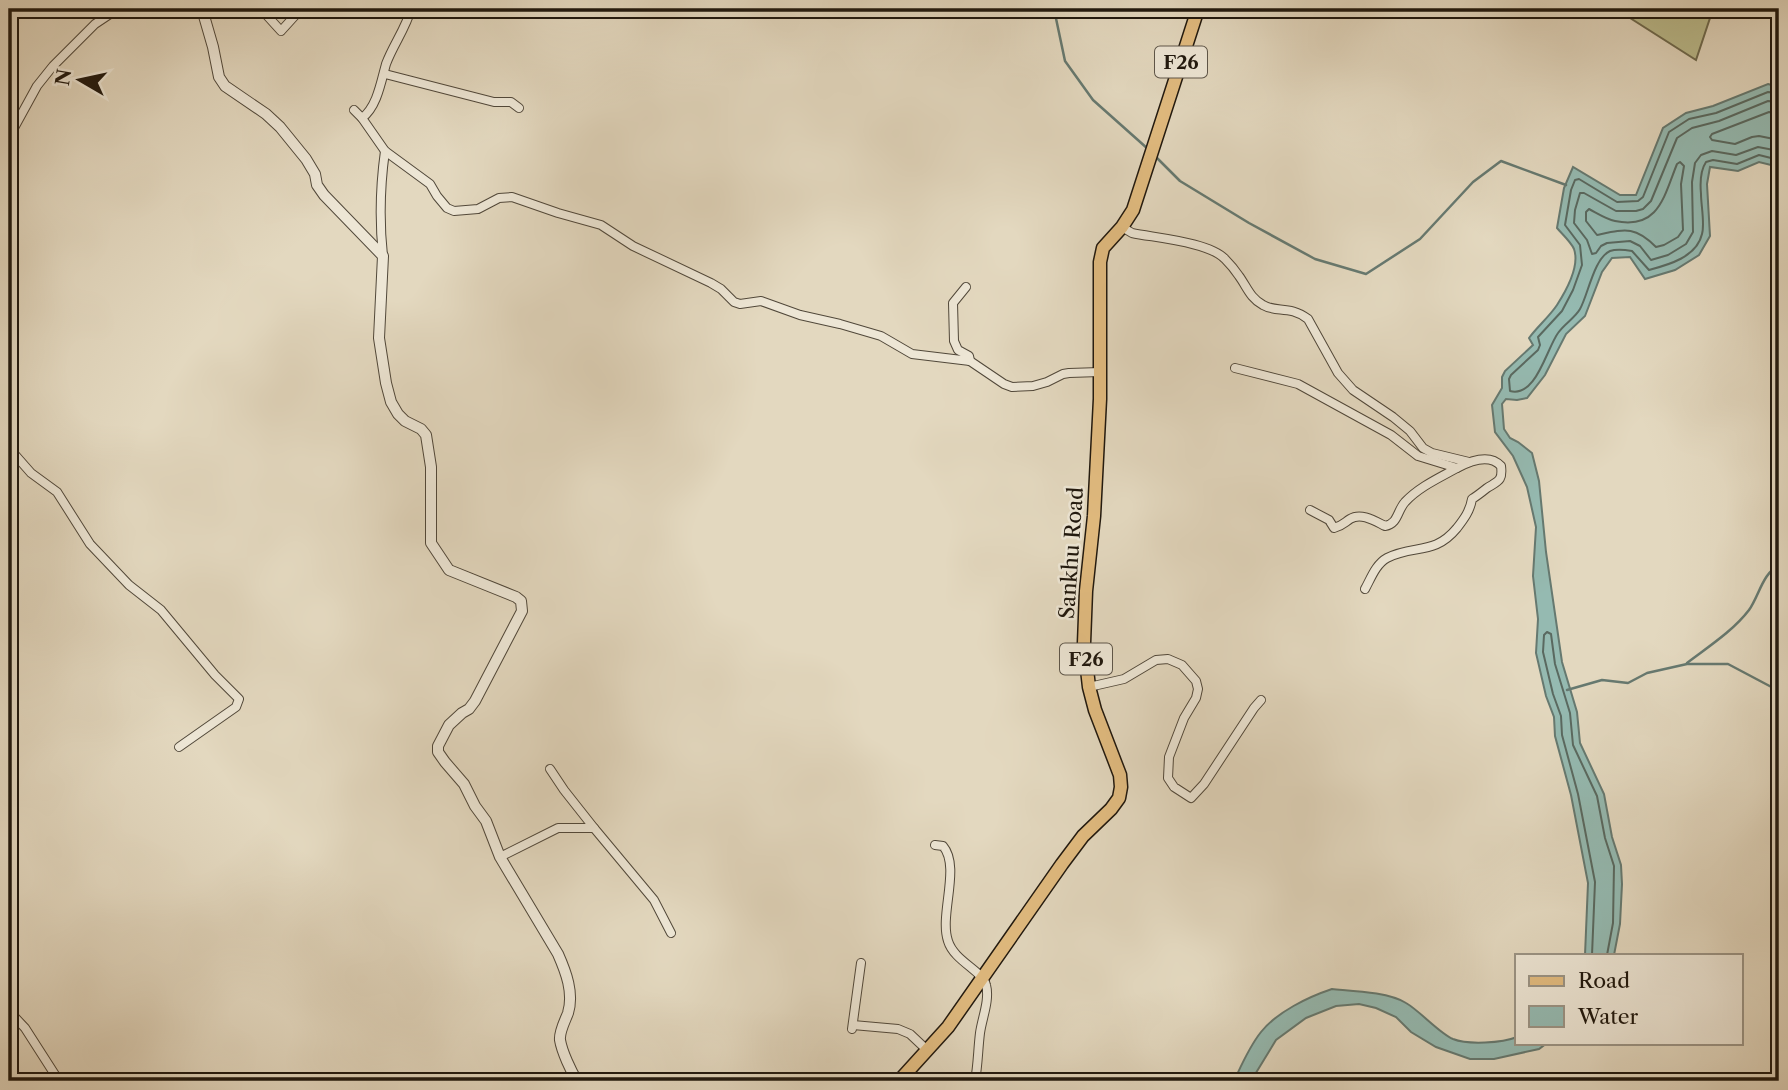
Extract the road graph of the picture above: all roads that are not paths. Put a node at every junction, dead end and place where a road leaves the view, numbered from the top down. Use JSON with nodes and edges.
{"nodes":[{"id":1,"x":138,"y":9,"type":"edge"},
{"id":2,"x":202,"y":9,"type":"edge"},
{"id":3,"x":261,"y":9,"type":"edge"},
{"id":4,"x":301,"y":9,"type":"edge"},
{"id":5,"x":411,"y":9,"type":"edge"},
{"id":6,"x":1198,"y":9,"type":"edge"},
{"id":7,"x":384,"y":74,"type":"junction"},
{"id":8,"x":519,"y":108,"type":"dead end"},
{"id":9,"x":354,"y":110,"type":"dead end"},
{"id":10,"x":362,"y":118,"type":"junction"},
{"id":11,"x":9,"y":137,"type":"edge"},
{"id":12,"x":385,"y":151,"type":"junction"},
{"id":13,"x":1122,"y":227,"type":"junction"},
{"id":14,"x":383,"y":256,"type":"junction"},
{"id":15,"x":966,"y":287,"type":"dead end"},
{"id":16,"x":970,"y":361,"type":"junction"},
{"id":17,"x":1235,"y":368,"type":"dead end"},
{"id":18,"x":1100,"y":372,"type":"junction"},
{"id":19,"x":9,"y":448,"type":"edge"},
{"id":20,"x":1469,"y":462,"type":"junction"},
{"id":21,"x":1457,"y":468,"type":"junction"},
{"id":22,"x":1310,"y":510,"type":"dead end"},
{"id":23,"x":1365,"y":589,"type":"dead end"},
{"id":24,"x":1088,"y":687,"type":"junction"},
{"id":25,"x":1261,"y":700,"type":"dead end"},
{"id":26,"x":179,"y":747,"type":"dead end"},
{"id":27,"x":550,"y":769,"type":"dead end"},
{"id":28,"x":594,"y":828,"type":"junction"},
{"id":29,"x":935,"y":845,"type":"dead end"},
{"id":30,"x":500,"y":857,"type":"junction"},
{"id":31,"x":671,"y":933,"type":"dead end"},
{"id":32,"x":861,"y":962,"type":"dead end"},
{"id":33,"x":982,"y":976,"type":"junction"},
{"id":34,"x":9,"y":1011,"type":"edge"},
{"id":35,"x":928,"y":1050,"type":"junction"},
{"id":36,"x":59,"y":1081,"type":"edge"},
{"id":37,"x":577,"y":1081,"type":"edge"},
{"id":38,"x":899,"y":1081,"type":"edge"},
{"id":39,"x":975,"y":1081,"type":"edge"}],
"edges":[{"from":1,"to":11,"type":"street"},
{"from":2,"to":14,"type":"street"},
{"from":3,"to":4,"type":"street"},
{"from":5,"to":7,"type":"street"},
{"from":6,"to":13,"type":"main road","name":"Sankhu Road","number":"F26"},
{"from":7,"to":8,"type":"street"},
{"from":7,"to":10,"type":"street"},
{"from":9,"to":10,"type":"street"},
{"from":10,"to":12,"type":"street"},
{"from":12,"to":14,"type":"street"},
{"from":12,"to":16,"type":"street"},
{"from":13,"to":18,"type":"main road","name":"Sankhu Road","number":"F26"},
{"from":13,"to":20,"type":"street"},
{"from":14,"to":30,"type":"street"},
{"from":15,"to":16,"type":"street"},
{"from":16,"to":18,"type":"street"},
{"from":17,"to":21,"type":"street"},
{"from":18,"to":24,"type":"main road","name":"Sankhu Road","number":"F26"},
{"from":19,"to":26,"type":"street"},
{"from":20,"to":21,"type":"street"},
{"from":20,"to":23,"type":"street"},
{"from":21,"to":22,"type":"street"},
{"from":24,"to":25,"type":"street"},
{"from":24,"to":33,"type":"main road","name":"Sankhu Road","number":"F26"},
{"from":27,"to":28,"type":"street"},
{"from":28,"to":30,"type":"street"},
{"from":28,"to":31,"type":"street"},
{"from":29,"to":33,"type":"street"},
{"from":30,"to":37,"type":"street"},
{"from":32,"to":35,"type":"street"},
{"from":33,"to":35,"type":"main road","name":"Sankhu Road","number":"F26"},
{"from":33,"to":39,"type":"street"},
{"from":34,"to":36,"type":"street"},
{"from":35,"to":38,"type":"main road","name":"Sankhu Road","number":"F26"}]}
